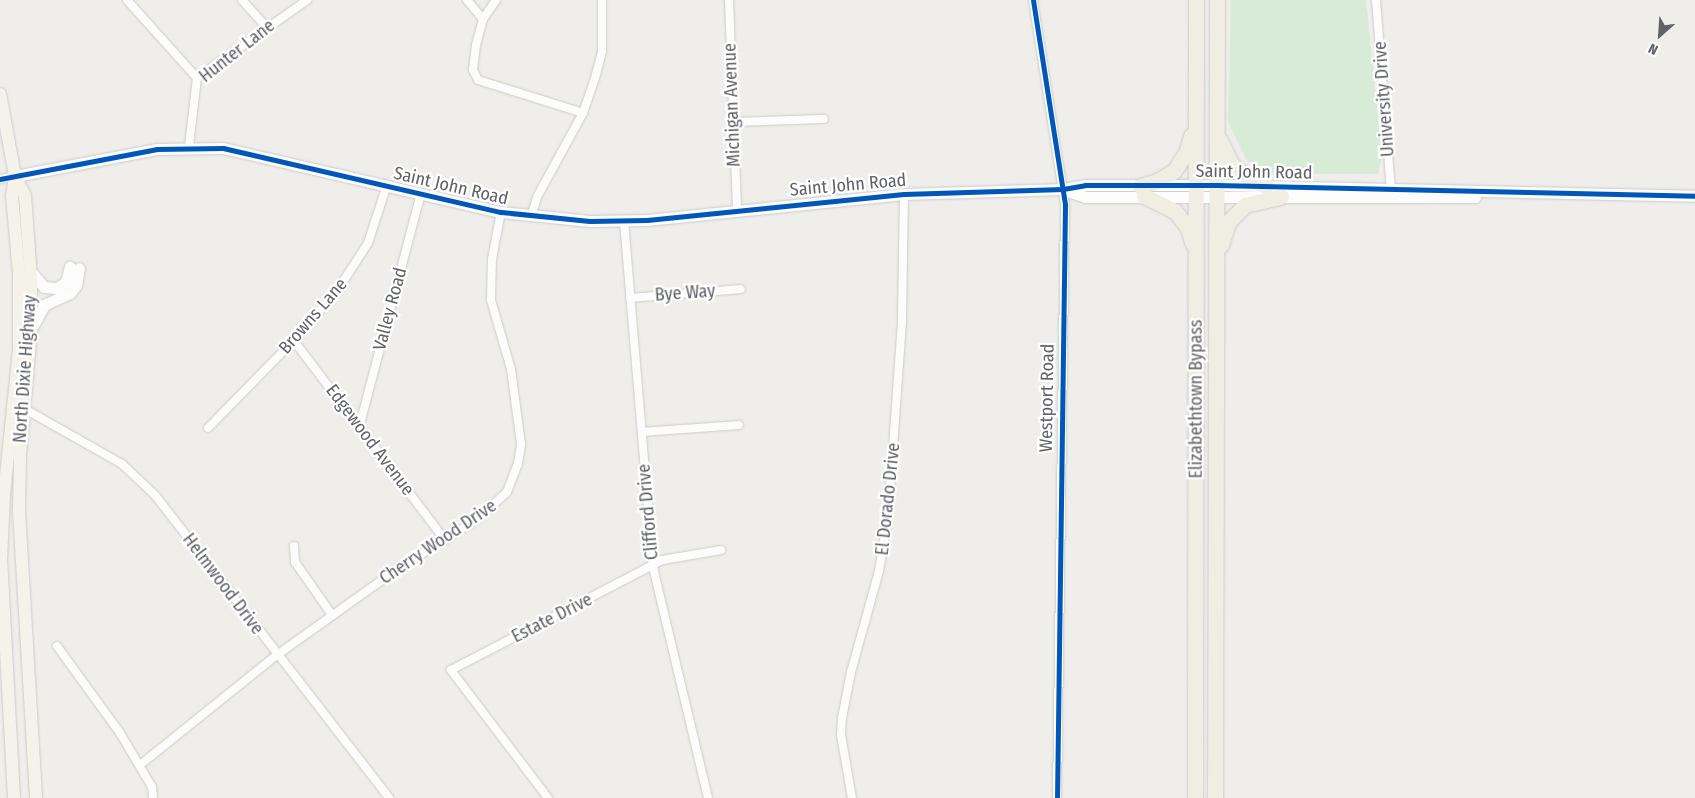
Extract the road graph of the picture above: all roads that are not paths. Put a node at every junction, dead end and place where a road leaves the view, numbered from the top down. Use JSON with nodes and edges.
{"nodes":[{"id":1,"x":127,"y":0,"type":"edge"},
{"id":2,"x":242,"y":0,"type":"edge"},
{"id":3,"x":307,"y":0,"type":"edge"},
{"id":4,"x":467,"y":0,"type":"edge"},
{"id":5,"x":496,"y":0,"type":"edge"},
{"id":6,"x":602,"y":0,"type":"edge"},
{"id":7,"x":729,"y":0,"type":"edge"},
{"id":8,"x":737,"y":0,"type":"edge"},
{"id":9,"x":1033,"y":0,"type":"edge"},
{"id":10,"x":1196,"y":0,"type":"edge"},
{"id":11,"x":1217,"y":0,"type":"edge"},
{"id":12,"x":1376,"y":0,"type":"edge"},
{"id":13,"x":483,"y":19,"type":"junction"},
{"id":14,"x":266,"y":27,"type":"junction"},
{"id":15,"x":197,"y":78,"type":"junction"},
{"id":16,"x":0,"y":94,"type":"edge"},
{"id":17,"x":1196,"y":102,"type":"junction"},
{"id":18,"x":1216,"y":103,"type":"junction"},
{"id":19,"x":583,"y":113,"type":"junction"},
{"id":20,"x":824,"y":119,"type":"dead end"},
{"id":21,"x":733,"y":122,"type":"junction"},
{"id":22,"x":188,"y":146,"type":"junction"},
{"id":23,"x":15,"y":176,"type":"junction"},
{"id":24,"x":0,"y":180,"type":"edge"},
{"id":25,"x":387,"y":185,"type":"junction"},
{"id":26,"x":1266,"y":186,"type":"junction"},
{"id":27,"x":1063,"y":189,"type":"junction"},
{"id":28,"x":1142,"y":191,"type":"junction"},
{"id":29,"x":1196,"y":191,"type":"junction"},
{"id":30,"x":1217,"y":191,"type":"junction"},
{"id":31,"x":421,"y":193,"type":"junction"},
{"id":32,"x":1391,"y":193,"type":"junction"},
{"id":33,"x":904,"y":194,"type":"junction"},
{"id":34,"x":1695,"y":196,"type":"edge"},
{"id":35,"x":1280,"y":197,"type":"junction"},
{"id":36,"x":737,"y":211,"type":"junction"},
{"id":37,"x":501,"y":212,"type":"junction"},
{"id":38,"x":531,"y":216,"type":"junction"},
{"id":39,"x":624,"y":221,"type":"junction"},
{"id":40,"x":1216,"y":263,"type":"junction"},
{"id":41,"x":1196,"y":264,"type":"junction"},
{"id":42,"x":31,"y":272,"type":"junction"},
{"id":43,"x":741,"y":289,"type":"dead end"},
{"id":44,"x":630,"y":298,"type":"junction"},
{"id":45,"x":31,"y":332,"type":"junction"},
{"id":46,"x":294,"y":341,"type":"junction"},
{"id":47,"x":24,"y":408,"type":"junction"},
{"id":48,"x":360,"y":424,"type":"junction"},
{"id":49,"x":739,"y":425,"type":"dead end"},
{"id":50,"x":208,"y":428,"type":"dead end"},
{"id":51,"x":642,"y":432,"type":"junction"},
{"id":52,"x":445,"y":540,"type":"junction"},
{"id":53,"x":294,"y":546,"type":"dead end"},
{"id":54,"x":721,"y":550,"type":"dead end"},
{"id":55,"x":653,"y":567,"type":"junction"},
{"id":56,"x":332,"y":615,"type":"junction"},
{"id":57,"x":58,"y":646,"type":"dead end"},
{"id":58,"x":277,"y":656,"type":"junction"},
{"id":59,"x":140,"y":765,"type":"junction"},
{"id":60,"x":14,"y":798,"type":"edge"},
{"id":61,"x":36,"y":798,"type":"edge"},
{"id":62,"x":154,"y":798,"type":"edge"},
{"id":63,"x":389,"y":798,"type":"edge"},
{"id":64,"x":548,"y":798,"type":"edge"},
{"id":65,"x":708,"y":798,"type":"edge"},
{"id":66,"x":852,"y":798,"type":"edge"},
{"id":67,"x":1058,"y":798,"type":"edge"},
{"id":68,"x":1195,"y":798,"type":"edge"},
{"id":69,"x":1215,"y":798,"type":"edge"}],
"edges":[{"from":1,"to":15,"type":"street"},
{"from":2,"to":14,"type":"street"},
{"from":3,"to":14,"type":"street","name":"Hunter Lane"},
{"from":4,"to":13,"type":"street"},
{"from":5,"to":13,"type":"street"},
{"from":6,"to":19,"type":"street"},
{"from":7,"to":8,"type":"street"},
{"from":7,"to":21,"type":"street","name":"Michigan Avenue"},
{"from":9,"to":27,"type":"street","name":"Westport Road"},
{"from":10,"to":17,"type":"highway","name":"Elizabethtown Bypass"},
{"from":11,"to":18,"type":"highway","name":"Elizabethtown Bypass"},
{"from":12,"to":32,"type":"street","name":"University Drive"},
{"from":13,"to":19,"type":"street"},
{"from":14,"to":15,"type":"street","name":"Hunter Lane"},
{"from":15,"to":22,"type":"street","name":"Hunter Lane"},
{"from":16,"to":23,"type":"main road"},
{"from":17,"to":28,"type":"highway"},
{"from":17,"to":29,"type":"highway","name":"Elizabethtown Bypass"},
{"from":18,"to":26,"type":"highway"},
{"from":18,"to":30,"type":"highway","name":"Elizabethtown Bypass"},
{"from":19,"to":38,"type":"street"},
{"from":20,"to":21,"type":"street"},
{"from":21,"to":36,"type":"street","name":"Michigan Avenue"},
{"from":22,"to":23,"type":"street","name":"Saint John Road"},
{"from":22,"to":25,"type":"street","name":"Saint John Road"},
{"from":23,"to":24,"type":"street"},
{"from":23,"to":42,"type":"main road","name":"North Dixie Highway"},
{"from":23,"to":60,"type":"main road","name":"North Dixie Highway"},
{"from":25,"to":31,"type":"street","name":"Saint John Road"},
{"from":25,"to":46,"type":"street","name":"Browns Lane"},
{"from":26,"to":30,"type":"street","name":"Saint John Road"},
{"from":26,"to":32,"type":"street","name":"Saint John Road"},
{"from":27,"to":28,"type":"street","name":"Saint John Road"},
{"from":27,"to":33,"type":"street","name":"Saint John Road"},
{"from":27,"to":67,"type":"street","name":"Westport Road"},
{"from":28,"to":29,"type":"street","name":"Saint John Road"},
{"from":28,"to":41,"type":"highway"},
{"from":29,"to":30,"type":"street","name":"Saint John Road"},
{"from":29,"to":41,"type":"highway","name":"Elizabethtown Bypass"},
{"from":30,"to":35,"type":"street","name":"Saint John Road"},
{"from":30,"to":40,"type":"highway","name":"Elizabethtown Bypass"},
{"from":31,"to":37,"type":"street","name":"Saint John Road"},
{"from":31,"to":48,"type":"street","name":"Valley Road"},
{"from":32,"to":34,"type":"street","name":"Saint John Road"},
{"from":32,"to":35,"type":"street","name":"Saint John Road"},
{"from":33,"to":36,"type":"street","name":"Saint John Road"},
{"from":33,"to":66,"type":"street","name":"El Dorado Drive"},
{"from":35,"to":40,"type":"highway"},
{"from":36,"to":39,"type":"street","name":"Saint John Road"},
{"from":37,"to":38,"type":"street","name":"Saint John Road"},
{"from":37,"to":52,"type":"street","name":"Cherry Wood Drive"},
{"from":38,"to":39,"type":"street","name":"Saint John Road"},
{"from":39,"to":44,"type":"street","name":"Clifford Drive"},
{"from":40,"to":69,"type":"highway","name":"Elizabethtown Bypass"},
{"from":41,"to":68,"type":"highway","name":"Elizabethtown Bypass"},
{"from":42,"to":45,"type":"main road","name":"North Dixie Highway"},
{"from":42,"to":45,"type":"street"},
{"from":43,"to":44,"type":"street","name":"Bye Way"},
{"from":44,"to":51,"type":"street","name":"Clifford Drive"},
{"from":45,"to":47,"type":"main road","name":"North Dixie Highway"},
{"from":46,"to":48,"type":"street","name":"Edgewood Avenue"},
{"from":46,"to":50,"type":"street","name":"Browns Lane"},
{"from":47,"to":58,"type":"street","name":"Helmwood Drive"},
{"from":47,"to":61,"type":"main road","name":"North Dixie Highway"},
{"from":48,"to":52,"type":"street","name":"Edgewood Avenue"},
{"from":49,"to":51,"type":"street"},
{"from":51,"to":55,"type":"street","name":"Clifford Drive"},
{"from":52,"to":56,"type":"street","name":"Cherry Wood Drive"},
{"from":53,"to":56,"type":"street"},
{"from":54,"to":55,"type":"street","name":"Estate Drive"},
{"from":55,"to":64,"type":"street","name":"Estate Drive"},
{"from":55,"to":65,"type":"street","name":"Clifford Drive"},
{"from":56,"to":58,"type":"street","name":"Cherry Wood Drive"},
{"from":57,"to":59,"type":"street"},
{"from":58,"to":59,"type":"street","name":"Cherry Wood Drive"},
{"from":58,"to":63,"type":"street","name":"Helmwood Drive"},
{"from":59,"to":62,"type":"street"}]}
